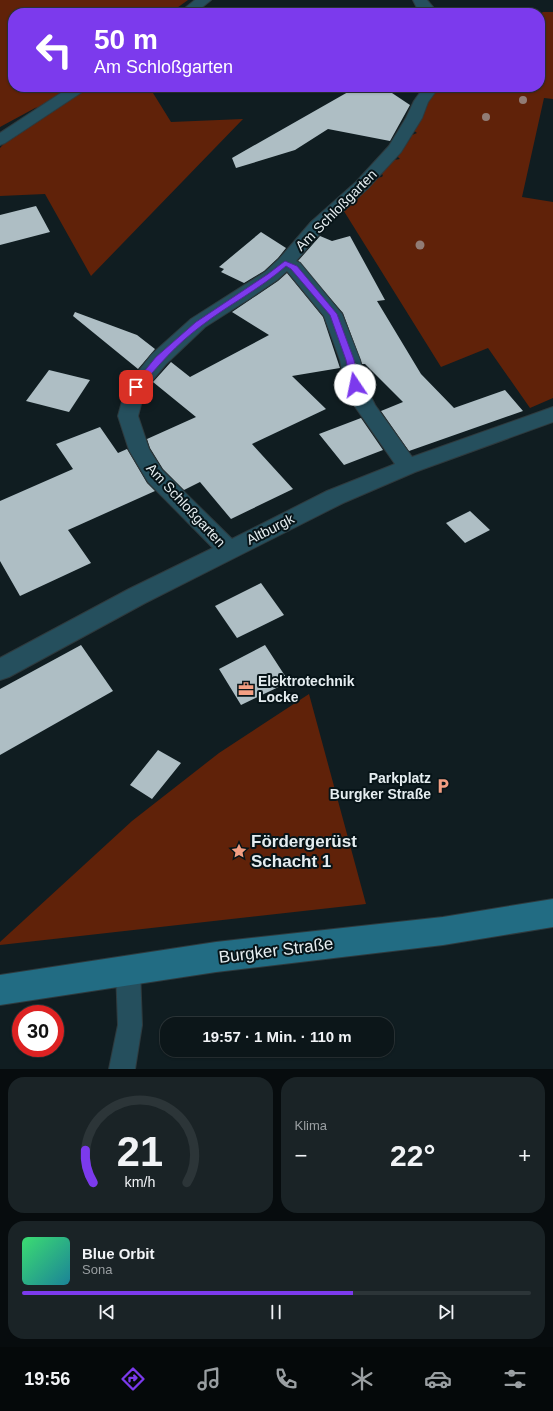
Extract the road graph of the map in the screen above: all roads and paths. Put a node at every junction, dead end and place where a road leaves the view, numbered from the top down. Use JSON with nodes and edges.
{"nodes":[{"id":1,"x":204,"y":0,"type":"edge"},
{"id":2,"x":193,"y":8,"type":"edge"},
{"id":3,"x":72,"y":92,"type":"edge"},
{"id":4,"x":428,"y":92,"type":"edge"},
{"id":5,"x":0,"y":140,"type":"edge"},
{"id":6,"x":285,"y":263,"type":"junction"},
{"id":7,"x":553,"y":414,"type":"edge"},
{"id":8,"x":408,"y":467,"type":"junction"},
{"id":9,"x":228,"y":550,"type":"junction"},
{"id":10,"x":0,"y":670,"type":"edge"},
{"id":11,"x":553,"y":913,"type":"edge"},
{"id":12,"x":128,"y":970,"type":"junction"},
{"id":13,"x":0,"y":990,"type":"edge"},
{"id":14,"x":122,"y":1069,"type":"edge"}],
"edges":[{"from":1,"to":2,"type":"street"},
{"from":3,"to":5,"type":"street"},
{"from":4,"to":6,"type":"street","name":"Am Schloßgarten"},
{"from":6,"to":8,"type":"street"},
{"from":6,"to":9,"type":"street","name":"Am Schloßgarten"},
{"from":7,"to":8,"type":"street","name":"Altburgk"},
{"from":8,"to":9,"type":"street","name":"Altburgk"},
{"from":9,"to":10,"type":"street","name":"Altburgk"},
{"from":11,"to":12,"type":"main road","name":"Burgker Straße"},
{"from":12,"to":13,"type":"main road","name":"Burgker Straße"},
{"from":12,"to":14,"type":"lane"}]}
